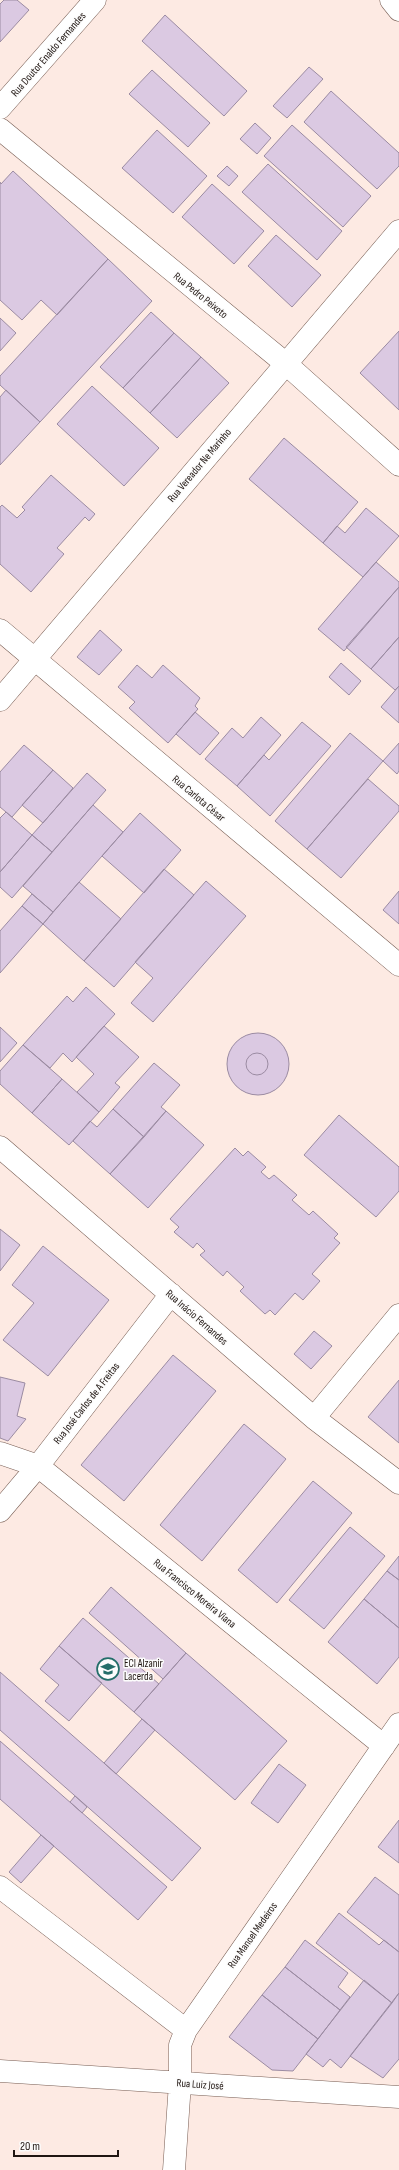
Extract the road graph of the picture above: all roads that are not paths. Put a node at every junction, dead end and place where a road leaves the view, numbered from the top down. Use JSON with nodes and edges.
{"nodes":[{"id":1,"x":95,"y":0,"type":"edge"},
{"id":2,"x":391,"y":0,"type":"edge"},
{"id":3,"x":399,"y":10,"type":"edge"},
{"id":4,"x":0,"y":108,"type":"edge"},
{"id":5,"x":0,"y":129,"type":"edge"},
{"id":6,"x":399,"y":231,"type":"edge"},
{"id":7,"x":285,"y":364,"type":"junction"},
{"id":8,"x":399,"y":465,"type":"edge"},
{"id":9,"x":0,"y":630,"type":"edge"},
{"id":10,"x":35,"y":661,"type":"junction"},
{"id":11,"x":0,"y":700,"type":"edge"},
{"id":12,"x":399,"y":965,"type":"edge"},
{"id":13,"x":0,"y":1146,"type":"edge"},
{"id":14,"x":171,"y":1294,"type":"junction"},
{"id":15,"x":399,"y":1315,"type":"edge"},
{"id":16,"x":314,"y":1418,"type":"junction"},
{"id":17,"x":0,"y":1453,"type":"edge"},
{"id":18,"x":38,"y":1466,"type":"junction"},
{"id":19,"x":399,"y":1482,"type":"edge"},
{"id":20,"x":0,"y":1511,"type":"edge"},
{"id":21,"x":399,"y":1724,"type":"edge"},
{"id":22,"x":384,"y":1746,"type":"junction"},
{"id":23,"x":0,"y":1887,"type":"edge"},
{"id":24,"x":186,"y":2030,"type":"junction"},
{"id":25,"x":0,"y":2071,"type":"edge"},
{"id":26,"x":180,"y":2082,"type":"junction"},
{"id":27,"x":399,"y":2097,"type":"edge"},
{"id":28,"x":174,"y":2170,"type":"edge"}],
"edges":[{"from":1,"to":4,"type":"street","name":"Rua Doutor Enaldo Fernandes"},
{"from":2,"to":3,"type":"street"},
{"from":5,"to":7,"type":"street","name":"Rua Pedro Peixoto"},
{"from":6,"to":7,"type":"street","name":"Rua Vereador Ne Marinho"},
{"from":7,"to":8,"type":"street","name":"Rua Pedro Peixoto"},
{"from":7,"to":10,"type":"street","name":"Rua Vereador Ne Marinho"},
{"from":9,"to":10,"type":"street","name":"Rua Carlota César"},
{"from":10,"to":11,"type":"street","name":"Rua Vereador Ne Marinho"},
{"from":10,"to":12,"type":"street","name":"Rua Carlota César"},
{"from":13,"to":14,"type":"street","name":"Rua Inácio Fernandes"},
{"from":14,"to":16,"type":"street","name":"Rua Inácio Fernandes"},
{"from":14,"to":18,"type":"street","name":"Rua José Carlos de A Freitas"},
{"from":15,"to":16,"type":"street"},
{"from":16,"to":19,"type":"street","name":"Rua Inácio Fernandes"},
{"from":17,"to":18,"type":"street","name":"Rua Francisco Moreira Viana"},
{"from":18,"to":20,"type":"street","name":"Rua José Carlos de A Freitas"},
{"from":18,"to":22,"type":"street","name":"Rua Francisco Moreira Viana"},
{"from":21,"to":22,"type":"street","name":"Rua Manoel Medeiros"},
{"from":22,"to":24,"type":"street","name":"Rua Manoel Medeiros"},
{"from":23,"to":24,"type":"street"},
{"from":24,"to":26,"type":"street","name":"Rua Manoel Medeiros"},
{"from":25,"to":26,"type":"street","name":"Rua Luiz José"},
{"from":26,"to":27,"type":"street","name":"Rua Luiz José"},
{"from":26,"to":28,"type":"street","name":"Rua Manoel Medeiros"}]}
